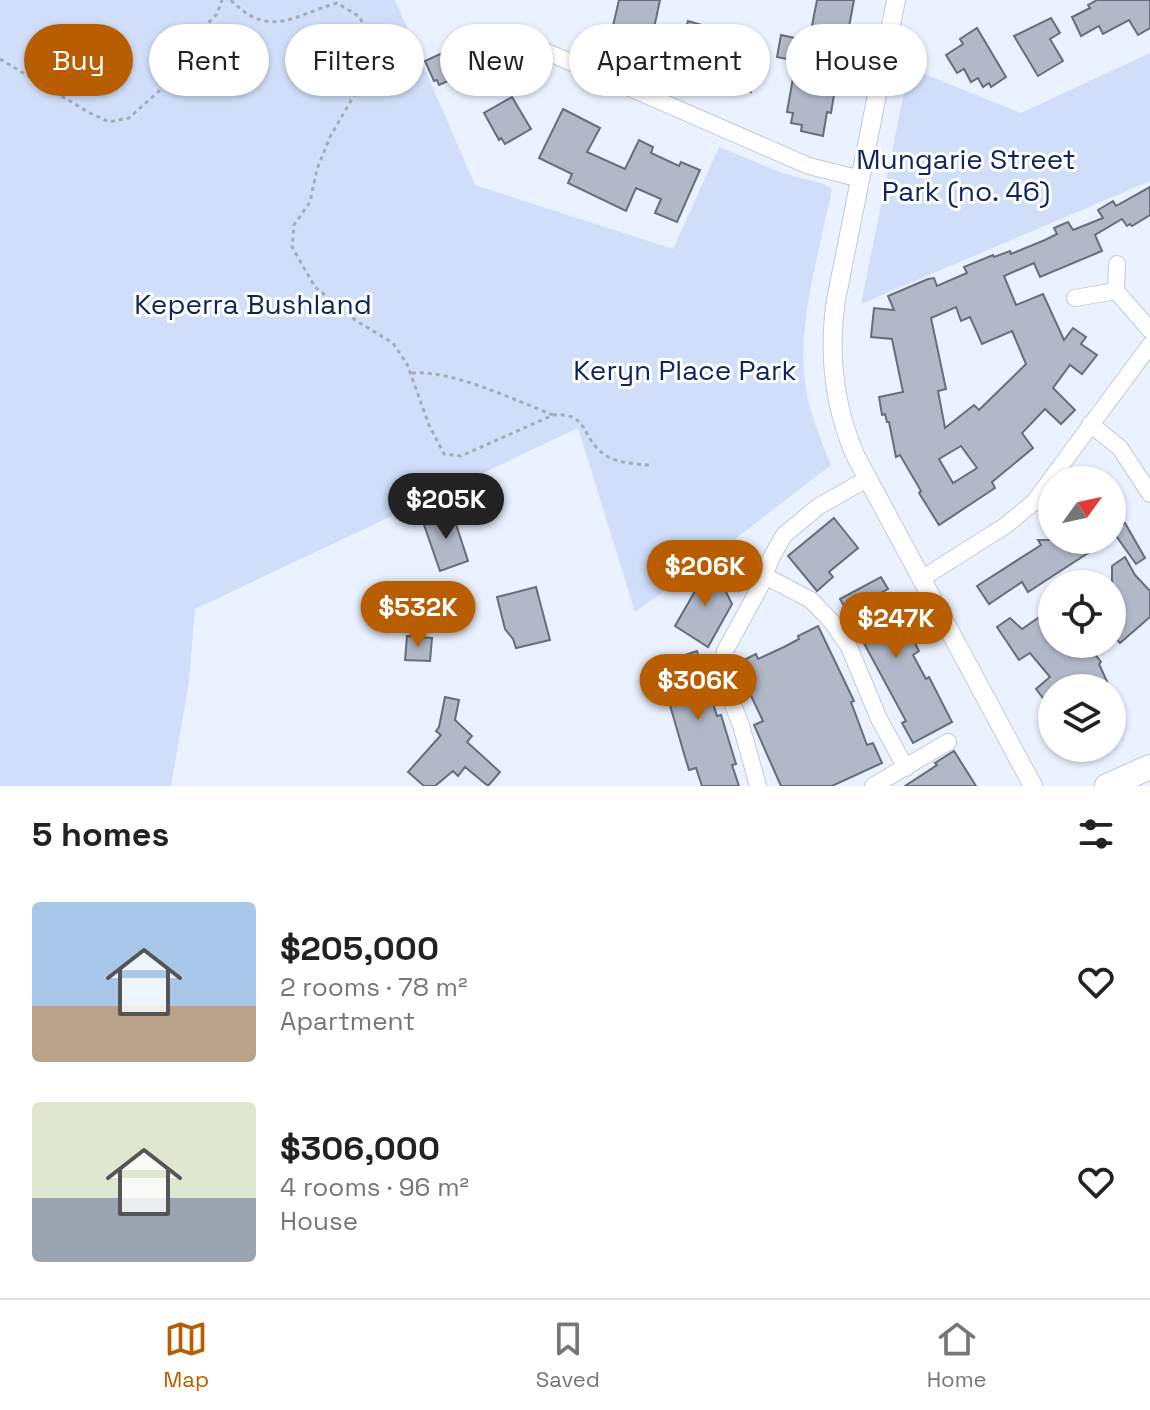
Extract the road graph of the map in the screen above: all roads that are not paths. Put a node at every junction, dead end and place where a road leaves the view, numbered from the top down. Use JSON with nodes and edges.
{"nodes":[{"id":1,"x":896,"y":0,"type":"edge"},
{"id":2,"x":553,"y":55,"type":"edge"},
{"id":3,"x":861,"y":179,"type":"junction"},
{"id":4,"x":1117,"y":264,"type":"dead end"},
{"id":5,"x":1116,"y":291,"type":"junction"},
{"id":6,"x":1075,"y":298,"type":"dead end"},
{"id":7,"x":1150,"y":330,"type":"edge"},
{"id":8,"x":1150,"y":345,"type":"edge"},
{"id":9,"x":1090,"y":424,"type":"junction"},
{"id":10,"x":867,"y":479,"type":"junction"},
{"id":11,"x":1150,"y":494,"type":"edge"},
{"id":12,"x":765,"y":576,"type":"junction"},
{"id":13,"x":921,"y":579,"type":"junction"},
{"id":14,"x":948,"y":742,"type":"dead end"},
{"id":15,"x":1150,"y":767,"type":"edge"},
{"id":16,"x":906,"y":768,"type":"junction"},
{"id":17,"x":758,"y":786,"type":"edge"},
{"id":18,"x":873,"y":786,"type":"edge"},
{"id":19,"x":1033,"y":786,"type":"edge"},
{"id":20,"x":1107,"y":786,"type":"edge"}],
"edges":[{"from":1,"to":3,"type":"street"},
{"from":2,"to":3,"type":"street"},
{"from":3,"to":10,"type":"street"},
{"from":4,"to":5,"type":"street"},
{"from":5,"to":6,"type":"street"},
{"from":5,"to":7,"type":"street"},
{"from":8,"to":9,"type":"street"},
{"from":9,"to":11,"type":"street"},
{"from":9,"to":13,"type":"street"},
{"from":10,"to":12,"type":"street"},
{"from":10,"to":13,"type":"street"},
{"from":12,"to":16,"type":"street"},
{"from":12,"to":17,"type":"street"},
{"from":13,"to":19,"type":"street"},
{"from":14,"to":16,"type":"street"},
{"from":15,"to":20,"type":"main road"},
{"from":16,"to":18,"type":"street"}]}
